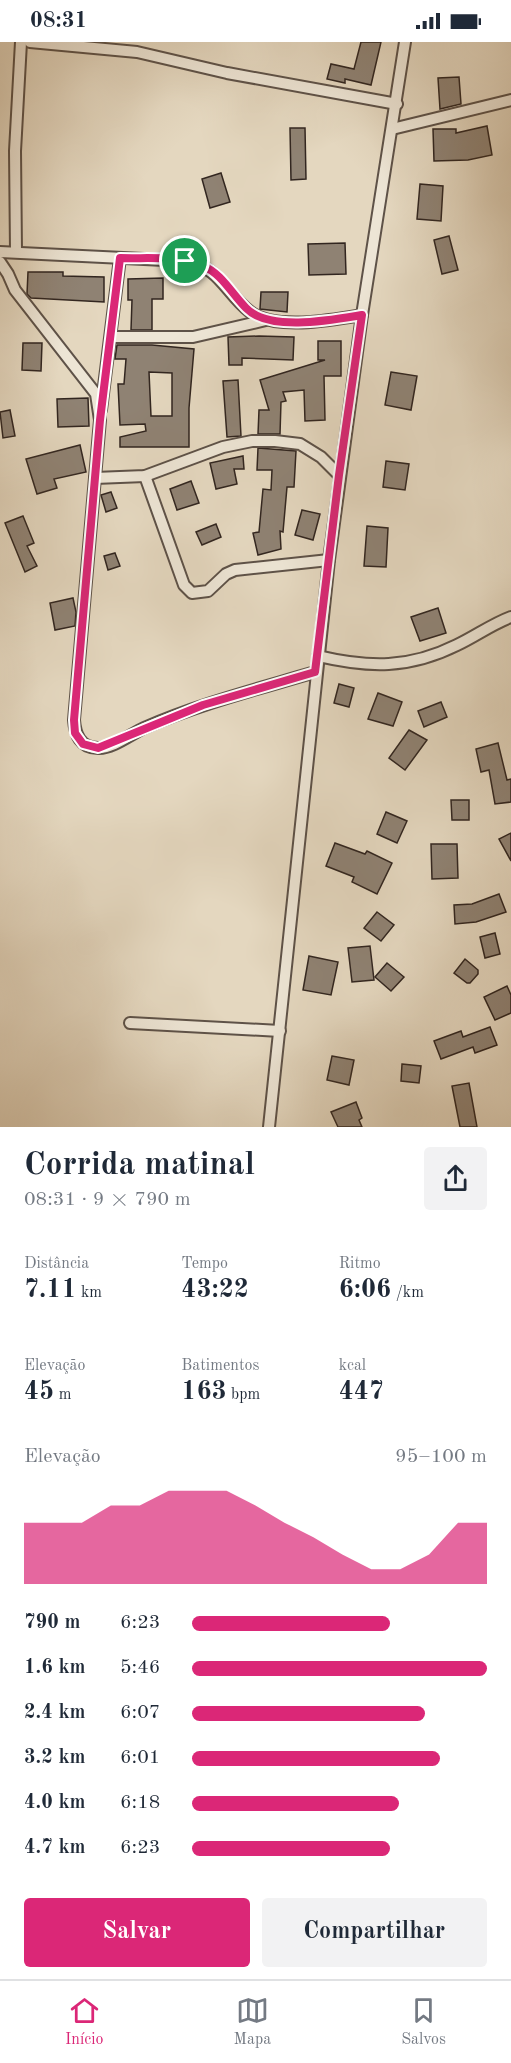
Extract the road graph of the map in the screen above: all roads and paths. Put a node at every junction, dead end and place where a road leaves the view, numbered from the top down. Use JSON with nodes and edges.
{"nodes":[{"id":1,"x":21,"y":42,"type":"edge"},
{"id":2,"x":30,"y":42,"type":"edge"},
{"id":3,"x":405,"y":42,"type":"edge"},
{"id":4,"x":511,"y":100,"type":"edge"},
{"id":5,"x":397,"y":104,"type":"junction"},
{"id":6,"x":392,"y":129,"type":"junction"},
{"id":7,"x":0,"y":252,"type":"edge"},
{"id":8,"x":16,"y":252,"type":"junction"},
{"id":9,"x":120,"y":258,"type":"junction"},
{"id":10,"x":0,"y":262,"type":"edge"},
{"id":11,"x":362,"y":315,"type":"junction"},
{"id":12,"x":266,"y":320,"type":"junction"},
{"id":13,"x":111,"y":338,"type":"junction"},
{"id":14,"x":100,"y":420,"type":"junction"},
{"id":15,"x":339,"y":475,"type":"junction"},
{"id":16,"x":145,"y":476,"type":"junction"},
{"id":17,"x":95,"y":478,"type":"junction"},
{"id":18,"x":329,"y":560,"type":"junction"},
{"id":19,"x":511,"y":617,"type":"edge"},
{"id":20,"x":318,"y":656,"type":"junction"},
{"id":21,"x":315,"y":672,"type":"junction"},
{"id":22,"x":130,"y":1023,"type":"dead end"},
{"id":23,"x":280,"y":1031,"type":"junction"},
{"id":24,"x":269,"y":1127,"type":"edge"}],
"edges":[{"from":1,"to":8,"type":"street"},
{"from":2,"to":5,"type":"street"},
{"from":3,"to":5,"type":"street"},
{"from":4,"to":6,"type":"street"},
{"from":5,"to":6,"type":"street"},
{"from":6,"to":11,"type":"street"},
{"from":7,"to":8,"type":"street"},
{"from":8,"to":9,"type":"street"},
{"from":9,"to":12,"type":"street"},
{"from":9,"to":13,"type":"street"},
{"from":10,"to":14,"type":"street"},
{"from":11,"to":12,"type":"street"},
{"from":11,"to":15,"type":"street"},
{"from":12,"to":13,"type":"street"},
{"from":13,"to":14,"type":"street"},
{"from":14,"to":17,"type":"street"},
{"from":15,"to":16,"type":"street"},
{"from":15,"to":18,"type":"street"},
{"from":16,"to":17,"type":"street"},
{"from":16,"to":18,"type":"street"},
{"from":17,"to":21,"type":"street"},
{"from":18,"to":20,"type":"street"},
{"from":19,"to":20,"type":"street"},
{"from":20,"to":21,"type":"street"},
{"from":21,"to":23,"type":"street"},
{"from":22,"to":23,"type":"street"},
{"from":23,"to":24,"type":"street"}]}
